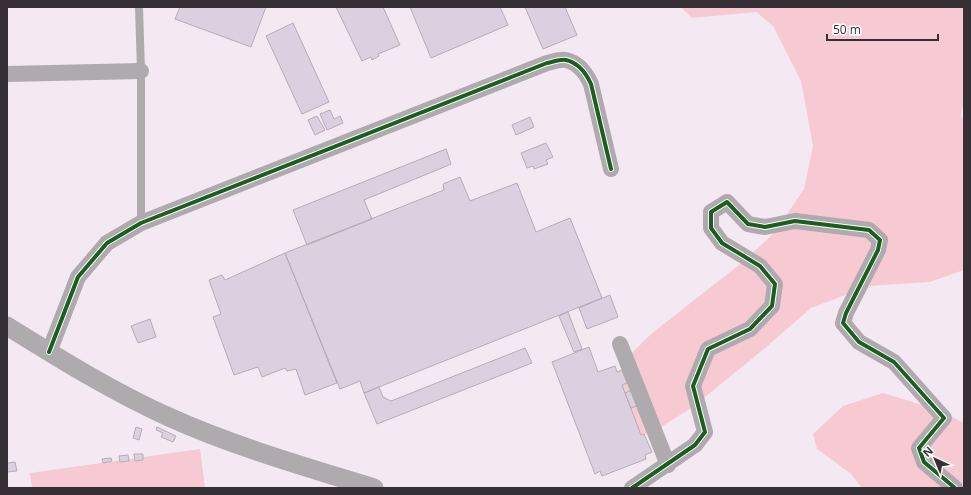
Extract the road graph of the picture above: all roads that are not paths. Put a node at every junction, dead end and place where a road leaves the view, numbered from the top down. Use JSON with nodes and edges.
{"nodes":[{"id":1,"x":139,"y":7,"type":"edge"},
{"id":2,"x":141,"y":71,"type":"junction"},
{"id":3,"x":7,"y":74,"type":"edge"},
{"id":4,"x":611,"y":169,"type":"dead end"},
{"id":5,"x":141,"y":223,"type":"junction"},
{"id":6,"x":7,"y":326,"type":"edge"},
{"id":7,"x":620,"y":344,"type":"dead end"},
{"id":8,"x":49,"y":352,"type":"junction"},
{"id":9,"x":668,"y":465,"type":"junction"},
{"id":10,"x":374,"y":488,"type":"edge"},
{"id":11,"x":632,"y":488,"type":"edge"},
{"id":12,"x":955,"y":488,"type":"edge"}],
"edges":[{"from":1,"to":2,"type":"lane"},
{"from":2,"to":3,"type":"street"},
{"from":2,"to":5,"type":"lane"},
{"from":4,"to":5,"type":"street"},
{"from":5,"to":8,"type":"street"},
{"from":6,"to":8,"type":"street"},
{"from":7,"to":9,"type":"street"},
{"from":8,"to":10,"type":"street"},
{"from":9,"to":11,"type":"street"},
{"from":9,"to":12,"type":"street"}]}
